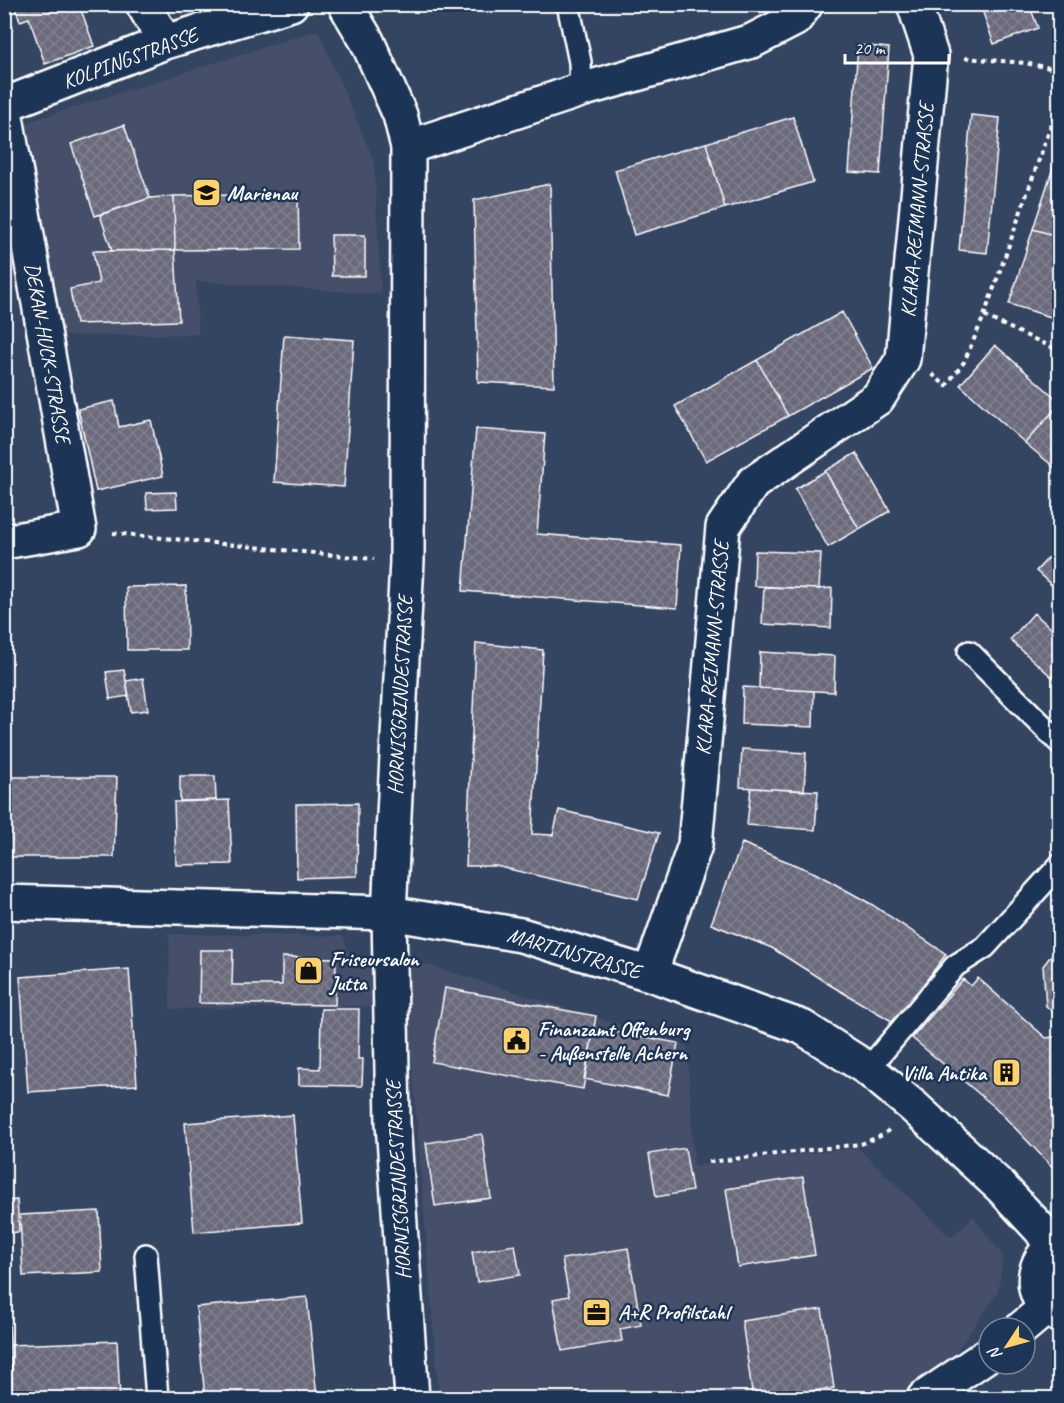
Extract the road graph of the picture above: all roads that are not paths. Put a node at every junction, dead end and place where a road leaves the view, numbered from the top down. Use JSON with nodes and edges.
{"nodes":[{"id":1,"x":143,"y":4,"type":"edge"},
{"id":2,"x":291,"y":4,"type":"edge"},
{"id":3,"x":345,"y":4,"type":"edge"},
{"id":4,"x":568,"y":4,"type":"edge"},
{"id":5,"x":807,"y":4,"type":"edge"},
{"id":6,"x":914,"y":4,"type":"edge"},
{"id":7,"x":165,"y":42,"type":"junction"},
{"id":8,"x":582,"y":90,"type":"junction"},
{"id":9,"x":4,"y":105,"type":"edge"},
{"id":10,"x":408,"y":147,"type":"junction"},
{"id":11,"x":4,"y":542,"type":"edge"},
{"id":12,"x":969,"y":652,"type":"dead end"},
{"id":13,"x":1059,"y":743,"type":"edge"},
{"id":14,"x":1059,"y":865,"type":"edge"},
{"id":15,"x":4,"y":902,"type":"edge"},
{"id":16,"x":389,"y":913,"type":"junction"},
{"id":17,"x":650,"y":974,"type":"junction"},
{"id":18,"x":868,"y":1070,"type":"junction"},
{"id":19,"x":1055,"y":1244,"type":"edge"},
{"id":20,"x":146,"y":1255,"type":"dead end"},
{"id":21,"x":1053,"y":1311,"type":"edge"},
{"id":22,"x":1037,"y":1320,"type":"edge"},
{"id":23,"x":977,"y":1362,"type":"edge"},
{"id":24,"x":157,"y":1398,"type":"edge"},
{"id":25,"x":412,"y":1398,"type":"edge"},
{"id":26,"x":924,"y":1398,"type":"edge"}],
"edges":[{"from":1,"to":7,"type":"street"},
{"from":2,"to":7,"type":"street","name":"KOLPINGSTRASSE"},
{"from":3,"to":10,"type":"street","name":"HORNISGRINDESTRASSE"},
{"from":4,"to":8,"type":"lane"},
{"from":5,"to":8,"type":"street"},
{"from":6,"to":17,"type":"street","name":"KLARA-REIMANN-STRASSE"},
{"from":7,"to":9,"type":"street","name":"KOLPINGSTRASSE"},
{"from":8,"to":10,"type":"street"},
{"from":9,"to":11,"type":"street","name":"DEKAN-HUCK-STRASSE"},
{"from":10,"to":16,"type":"street","name":"HORNISGRINDESTRASSE"},
{"from":12,"to":13,"type":"lane"},
{"from":14,"to":18,"type":"lane"},
{"from":15,"to":16,"type":"street","name":"MARTINSTRASSE"},
{"from":16,"to":17,"type":"street","name":"MARTINSTRASSE"},
{"from":16,"to":25,"type":"street","name":"HORNISGRINDESTRASSE"},
{"from":17,"to":18,"type":"street","name":"MARTINSTRASSE"},
{"from":18,"to":19,"type":"street","name":"MARTINSTRASSE"},
{"from":19,"to":21,"type":"street"},
{"from":20,"to":24,"type":"lane"},
{"from":21,"to":22,"type":"street"},
{"from":23,"to":26,"type":"street"}]}
